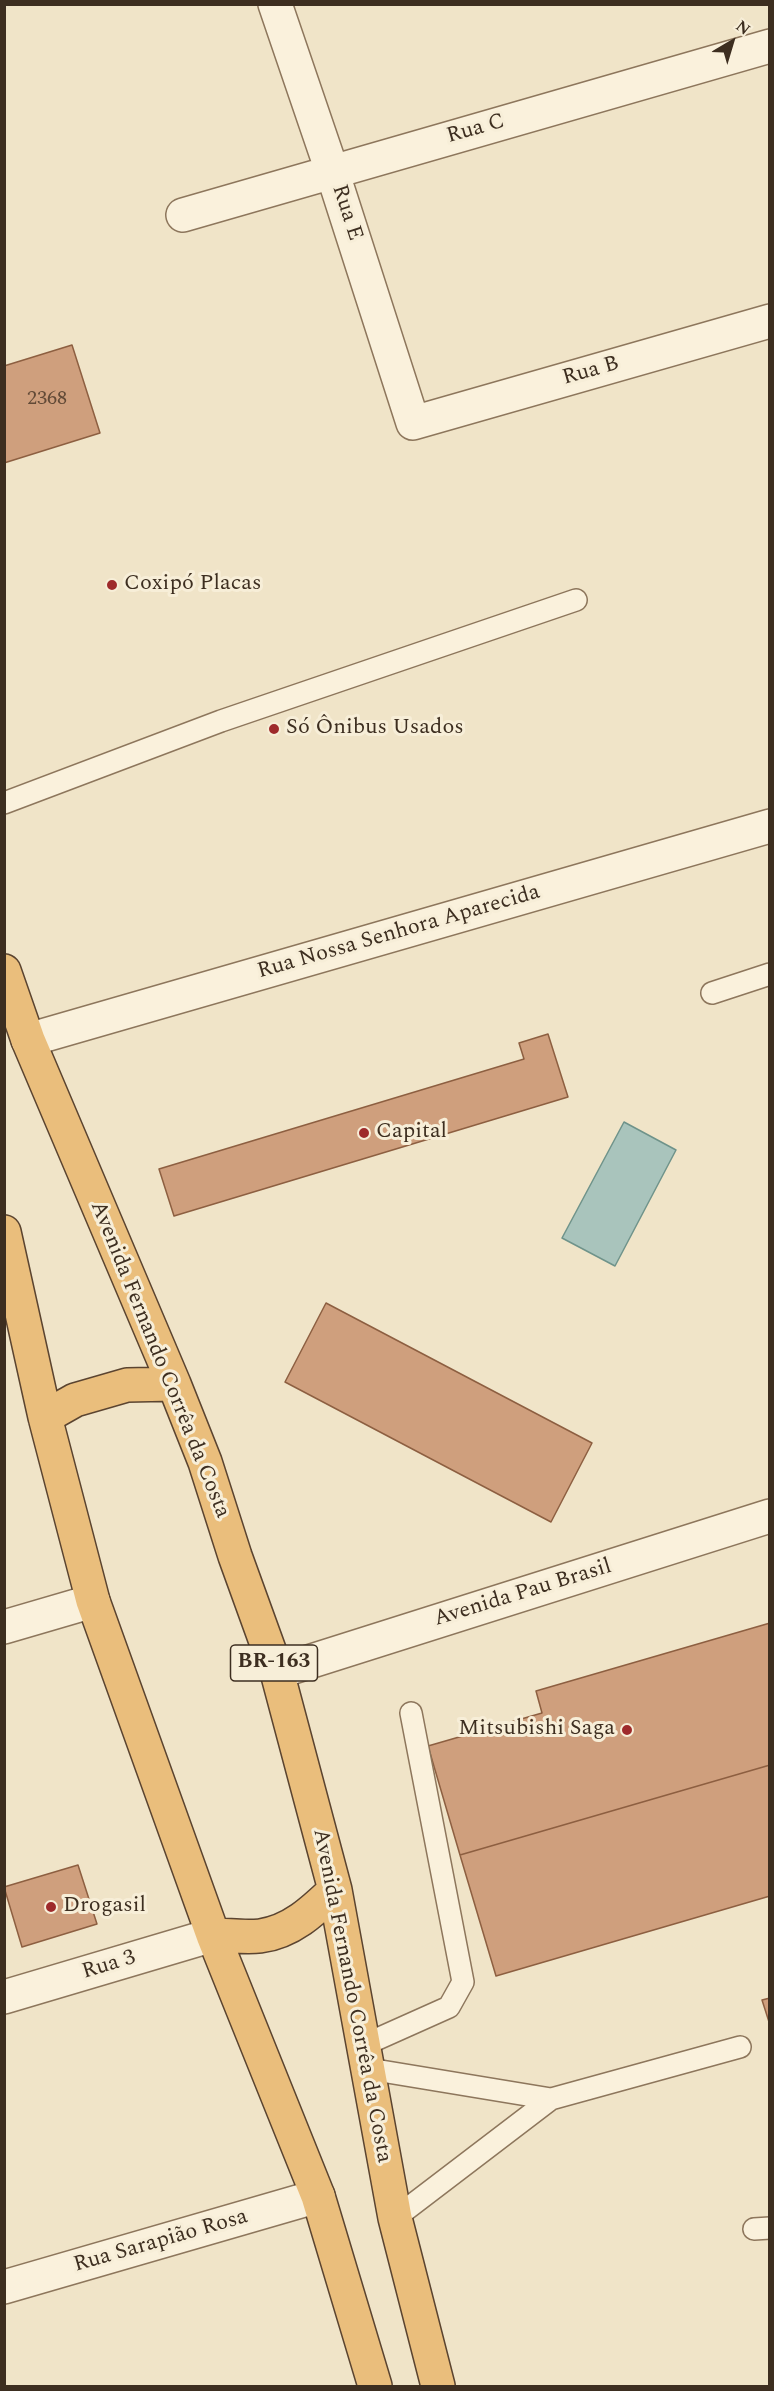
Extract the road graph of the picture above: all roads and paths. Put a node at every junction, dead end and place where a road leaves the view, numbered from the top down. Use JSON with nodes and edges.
{"nodes":[{"id":1,"x":275,"y":4,"type":"edge"},
{"id":2,"x":770,"y":46,"type":"edge"},
{"id":3,"x":332,"y":171,"type":"junction"},
{"id":4,"x":183,"y":215,"type":"dead end"},
{"id":5,"x":770,"y":321,"type":"edge"},
{"id":6,"x":413,"y":423,"type":"joint"},
{"id":7,"x":576,"y":600,"type":"dead end"},
{"id":8,"x":4,"y":803,"type":"edge"},
{"id":9,"x":770,"y":826,"type":"edge"},
{"id":10,"x":4,"y":971,"type":"edge"},
{"id":11,"x":770,"y":974,"type":"edge"},
{"id":12,"x":712,"y":993,"type":"dead end"},
{"id":13,"x":28,"y":1040,"type":"junction"},
{"id":14,"x":4,"y":1232,"type":"edge"},
{"id":15,"x":174,"y":1384,"type":"junction"},
{"id":16,"x":45,"y":1417,"type":"junction"},
{"id":17,"x":770,"y":1516,"type":"edge"},
{"id":18,"x":93,"y":1601,"type":"junction"},
{"id":19,"x":4,"y":1627,"type":"edge"},
{"id":20,"x":277,"y":1672,"type":"junction"},
{"id":21,"x":411,"y":1713,"type":"dead end"},
{"id":22,"x":335,"y":1890,"type":"junction"},
{"id":23,"x":213,"y":1935,"type":"junction"},
{"id":24,"x":4,"y":1997,"type":"edge"},
{"id":25,"x":740,"y":2048,"type":"dead end"},
{"id":26,"x":366,"y":2057,"type":"junction"},
{"id":27,"x":551,"y":2099,"type":"junction"},
{"id":28,"x":318,"y":2196,"type":"junction"},
{"id":29,"x":395,"y":2218,"type":"junction"},
{"id":30,"x":4,"y":2287,"type":"edge"},
{"id":31,"x":375,"y":2386,"type":"edge"},
{"id":32,"x":438,"y":2386,"type":"edge"}],
"edges":[{"from":1,"to":3,"type":"street","name":"Rua E"},
{"from":2,"to":3,"type":"street","name":"Rua C"},
{"from":3,"to":4,"type":"street","name":"Rua C"},
{"from":3,"to":6,"type":"street","name":"Rua E"},
{"from":5,"to":6,"type":"street","name":"Rua B"},
{"from":7,"to":8,"type":"lane"},
{"from":9,"to":13,"type":"street","name":"Rua Nossa Senhora Aparecida"},
{"from":10,"to":13,"type":"highway","name":"Avenida Fernando Corrêa da Costa","number":"BR-163"},
{"from":11,"to":12,"type":"lane"},
{"from":13,"to":15,"type":"highway","name":"Avenida Fernando Corrêa da Costa","number":"BR-163"},
{"from":14,"to":16,"type":"highway"},
{"from":15,"to":16,"type":"highway"},
{"from":15,"to":20,"type":"highway","name":"Avenida Fernando Corrêa da Costa","number":"BR-163"},
{"from":16,"to":18,"type":"highway"},
{"from":17,"to":20,"type":"street","name":"Avenida Pau Brasil"},
{"from":18,"to":19,"type":"street"},
{"from":18,"to":23,"type":"highway"},
{"from":20,"to":22,"type":"highway","name":"Avenida Fernando Corrêa da Costa","number":"BR-163"},
{"from":21,"to":26,"type":"lane"},
{"from":22,"to":23,"type":"highway"},
{"from":22,"to":26,"type":"highway","name":"Avenida Fernando Corrêa da Costa","number":"BR-163"},
{"from":23,"to":24,"type":"street","name":"Rua 3"},
{"from":23,"to":28,"type":"highway"},
{"from":25,"to":27,"type":"lane"},
{"from":26,"to":27,"type":"lane"},
{"from":26,"to":29,"type":"highway","name":"Avenida Fernando Corrêa da Costa","number":"BR-163"},
{"from":27,"to":29,"type":"lane"},
{"from":28,"to":30,"type":"street","name":"Rua Sarapião Rosa"},
{"from":28,"to":31,"type":"highway"},
{"from":29,"to":32,"type":"highway","name":"Avenida Fernando Corrêa da Costa","number":"BR-163"}]}
